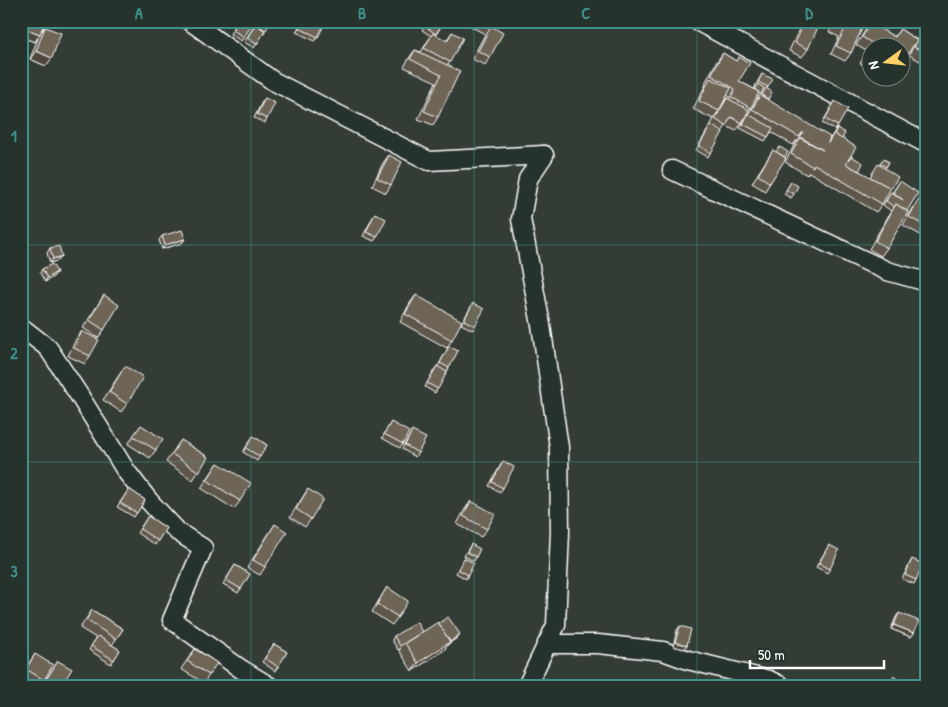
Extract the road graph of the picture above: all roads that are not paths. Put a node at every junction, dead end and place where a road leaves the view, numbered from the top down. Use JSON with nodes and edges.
{"nodes":[{"id":1,"x":190,"y":21,"type":"edge"},
{"id":2,"x":697,"y":21,"type":"edge"},
{"id":3,"x":727,"y":28,"type":"edge"},
{"id":4,"x":927,"y":144,"type":"edge"},
{"id":5,"x":672,"y":170,"type":"dead end"},
{"id":6,"x":927,"y":282,"type":"edge"},
{"id":7,"x":21,"y":327,"type":"edge"},
{"id":8,"x":547,"y":644,"type":"junction"},
{"id":9,"x":269,"y":686,"type":"edge"},
{"id":10,"x":527,"y":686,"type":"edge"},
{"id":11,"x":780,"y":686,"type":"edge"}],
"edges":[{"from":1,"to":8,"type":"street"},
{"from":2,"to":3,"type":"street"},
{"from":3,"to":4,"type":"street"},
{"from":5,"to":6,"type":"street"},
{"from":7,"to":9,"type":"street"},
{"from":8,"to":10,"type":"street"},
{"from":8,"to":11,"type":"street"}]}
